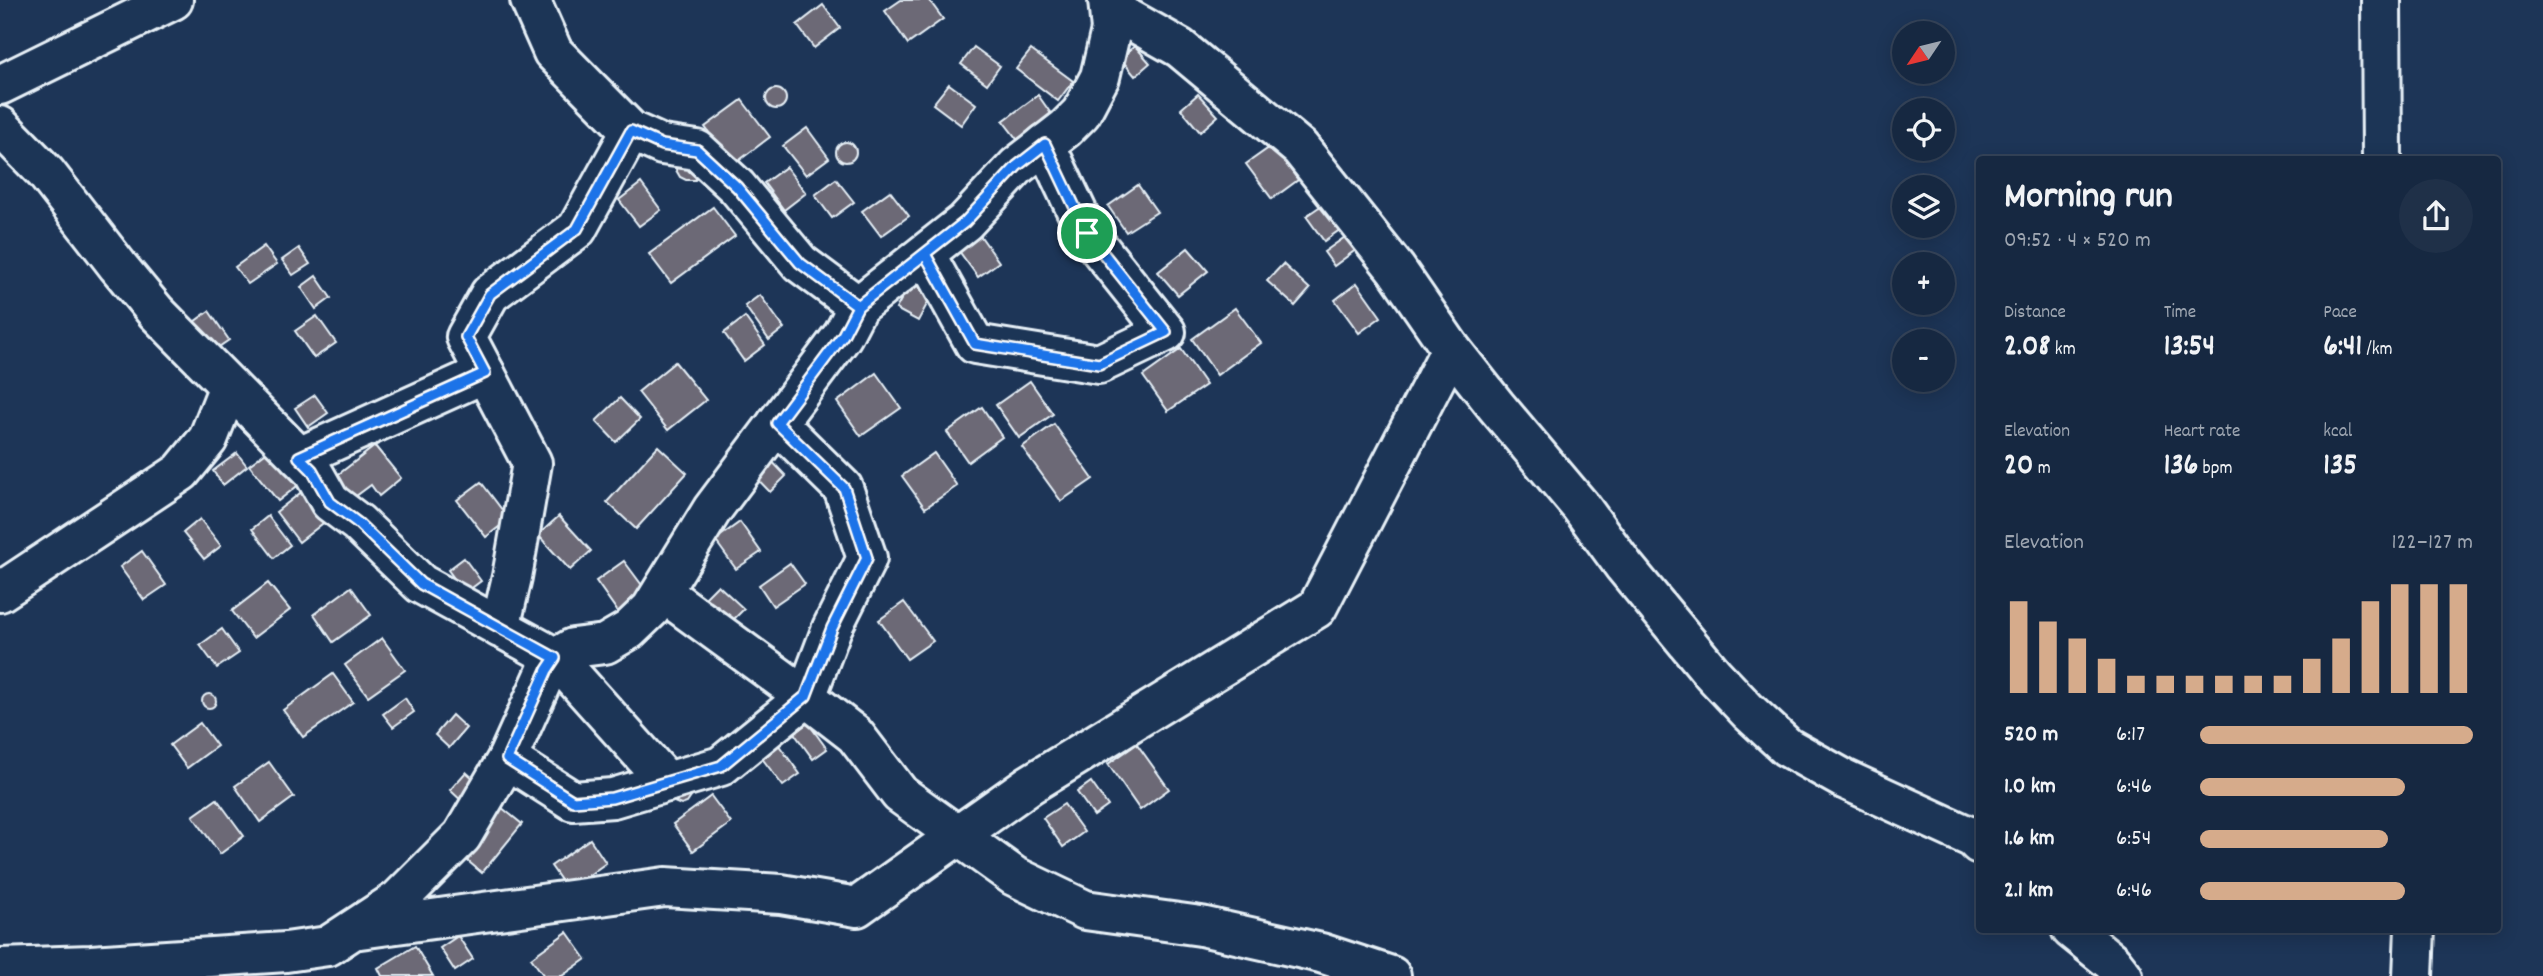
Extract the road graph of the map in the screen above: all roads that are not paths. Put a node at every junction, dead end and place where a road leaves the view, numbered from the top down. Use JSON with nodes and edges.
{"nodes":[{"id":1,"x":173,"y":0,"type":"edge"},
{"id":2,"x":530,"y":0,"type":"edge"},
{"id":3,"x":2381,"y":0,"type":"edge"},
{"id":4,"x":1109,"y":5,"type":"edge"},
{"id":5,"x":0,"y":85,"type":"edge"},
{"id":6,"x":0,"y":126,"type":"edge"},
{"id":7,"x":631,"y":131,"type":"junction"},
{"id":8,"x":1045,"y":144,"type":"junction"},
{"id":9,"x":2382,"y":156,"type":"edge"},
{"id":10,"x":925,"y":254,"type":"junction"},
{"id":11,"x":858,"y":306,"type":"junction"},
{"id":12,"x":1451,"y":349,"type":"junction"},
{"id":13,"x":485,"y":373,"type":"junction"},
{"id":14,"x":229,"y":386,"type":"junction"},
{"id":15,"x":777,"y":423,"type":"junction"},
{"id":16,"x":299,"y":457,"type":"junction"},
{"id":17,"x":0,"y":592,"type":"edge"},
{"id":18,"x":662,"y":592,"type":"junction"},
{"id":19,"x":500,"y":628,"type":"junction"},
{"id":20,"x":555,"y":658,"type":"junction"},
{"id":21,"x":806,"y":696,"type":"junction"},
{"id":22,"x":507,"y":759,"type":"junction"},
{"id":23,"x":667,"y":782,"type":"junction"},
{"id":24,"x":958,"y":835,"type":"junction"},
{"id":25,"x":1976,"y":841,"type":"edge"},
{"id":26,"x":351,"y":930,"type":"junction"},
{"id":27,"x":2076,"y":933,"type":"edge"},
{"id":28,"x":2415,"y":933,"type":"edge"},
{"id":29,"x":273,"y":964,"type":"edge"},
{"id":30,"x":0,"y":968,"type":"edge"},
{"id":31,"x":1391,"y":976,"type":"edge"},
{"id":32,"x":2123,"y":976,"type":"edge"},
{"id":33,"x":2413,"y":976,"type":"edge"}],
"edges":[{"from":1,"to":5,"type":"street"},
{"from":2,"to":7,"type":"street"},
{"from":3,"to":9,"type":"street"},
{"from":4,"to":8,"type":"street"},
{"from":4,"to":12,"type":"street"},
{"from":6,"to":14,"type":"street"},
{"from":7,"to":11,"type":"street"},
{"from":7,"to":13,"type":"street"},
{"from":8,"to":10,"type":"street"},
{"from":8,"to":10,"type":"street"},
{"from":10,"to":11,"type":"street"},
{"from":11,"to":15,"type":"street"},
{"from":12,"to":24,"type":"street"},
{"from":12,"to":25,"type":"street"},
{"from":13,"to":16,"type":"street"},
{"from":13,"to":19,"type":"street"},
{"from":14,"to":16,"type":"street"},
{"from":14,"to":17,"type":"street"},
{"from":15,"to":18,"type":"street"},
{"from":15,"to":21,"type":"street"},
{"from":16,"to":19,"type":"street"},
{"from":18,"to":20,"type":"street"},
{"from":18,"to":21,"type":"street"},
{"from":19,"to":20,"type":"street"},
{"from":20,"to":22,"type":"street"},
{"from":20,"to":23,"type":"street"},
{"from":21,"to":23,"type":"street"},
{"from":21,"to":24,"type":"street"},
{"from":22,"to":23,"type":"street"},
{"from":22,"to":26,"type":"street"},
{"from":24,"to":26,"type":"street"},
{"from":24,"to":31,"type":"street"},
{"from":26,"to":29,"type":"street"},
{"from":27,"to":32,"type":"street"},
{"from":28,"to":33,"type":"street"},
{"from":29,"to":30,"type":"street"}]}
